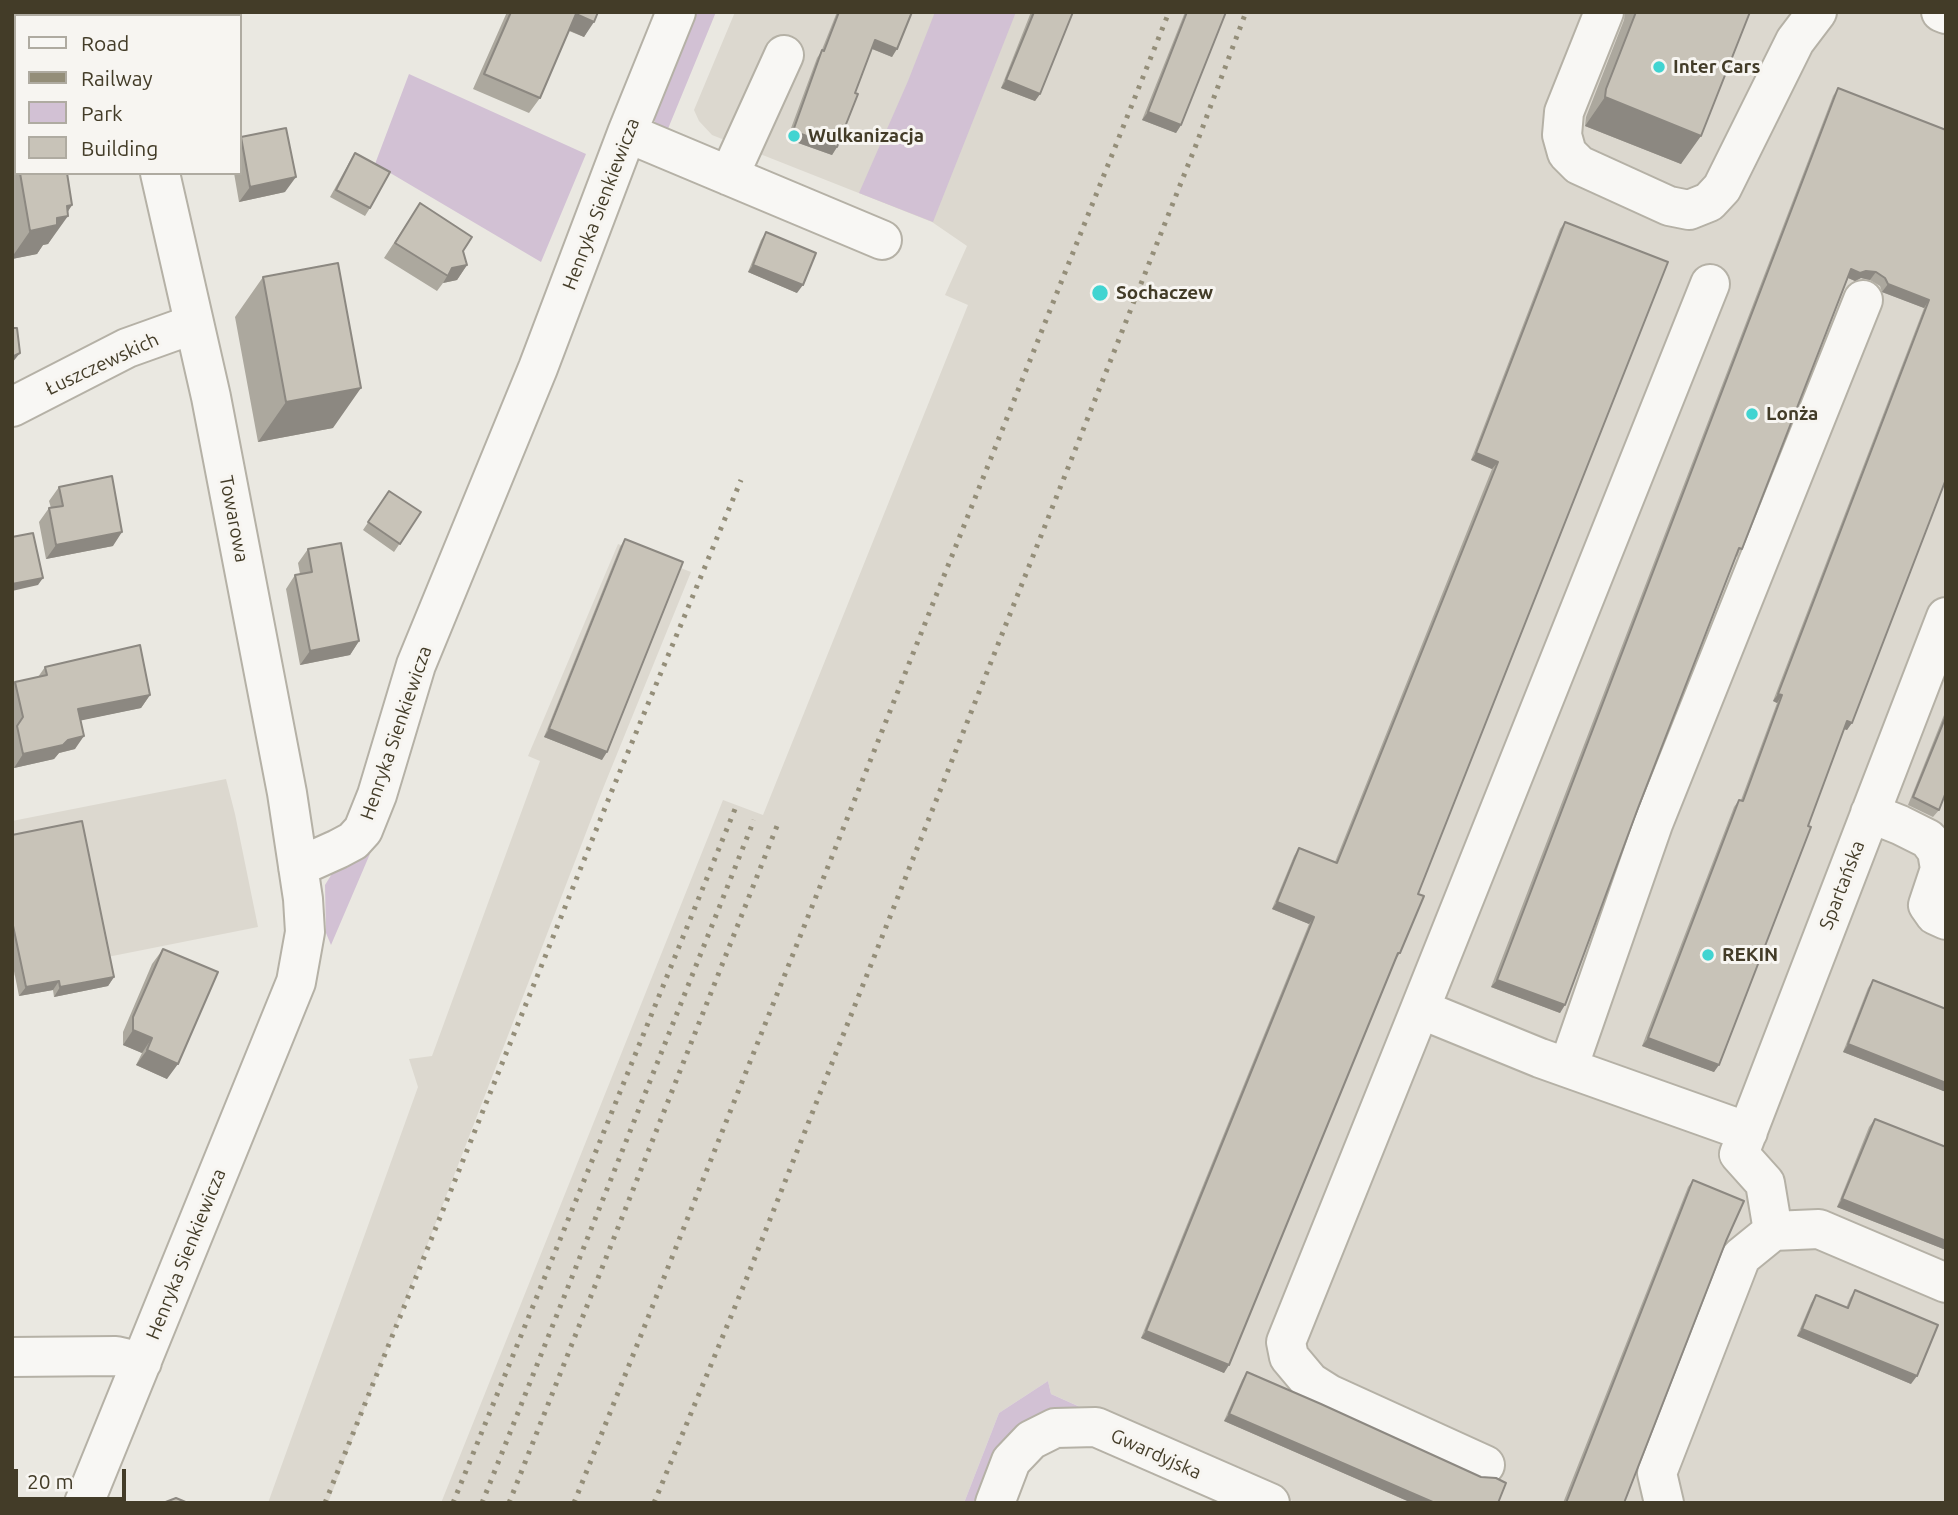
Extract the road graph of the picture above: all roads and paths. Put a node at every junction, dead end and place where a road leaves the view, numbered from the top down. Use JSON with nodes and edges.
{"nodes":[{"id":1,"x":676,"y":12,"type":"edge"},
{"id":2,"x":1604,"y":12,"type":"edge"},
{"id":3,"x":1817,"y":12,"type":"edge"},
{"id":4,"x":1941,"y":12,"type":"edge"},
{"id":5,"x":1946,"y":14,"type":"edge"},
{"id":6,"x":784,"y":55,"type":"dead end"},
{"id":7,"x":627,"y":134,"type":"junction"},
{"id":8,"x":160,"y":175,"type":"edge"},
{"id":9,"x":729,"y":176,"type":"junction"},
{"id":10,"x":882,"y":240,"type":"dead end"},
{"id":11,"x":1710,"y":284,"type":"dead end"},
{"id":12,"x":1864,"y":300,"type":"dead end"},
{"id":13,"x":194,"y":324,"type":"junction"},
{"id":14,"x":12,"y":407,"type":"edge"},
{"id":15,"x":1946,"y":617,"type":"edge"},
{"id":16,"x":1936,"y":670,"type":"edge"},
{"id":17,"x":1870,"y":813,"type":"junction"},
{"id":18,"x":298,"y":867,"type":"junction"},
{"id":19,"x":1946,"y":920,"type":"edge"},
{"id":20,"x":1420,"y":1009,"type":"junction"},
{"id":21,"x":1567,"y":1068,"type":"junction"},
{"id":22,"x":1743,"y":1143,"type":"junction"},
{"id":23,"x":1773,"y":1231,"type":"junction"},
{"id":24,"x":1946,"y":1283,"type":"edge"},
{"id":25,"x":12,"y":1357,"type":"edge"},
{"id":26,"x":142,"y":1362,"type":"junction"},
{"id":27,"x":1485,"y":1465,"type":"dead end"},
{"id":28,"x":84,"y":1503,"type":"edge"},
{"id":29,"x":995,"y":1503,"type":"edge"},
{"id":30,"x":1270,"y":1503,"type":"edge"},
{"id":31,"x":1664,"y":1503,"type":"edge"}],
"edges":[{"from":1,"to":7,"type":"street","name":"Henryka Sienkiewicza"},
{"from":2,"to":3,"type":"street"},
{"from":4,"to":5,"type":"street"},
{"from":6,"to":9,"type":"street"},
{"from":7,"to":9,"type":"street"},
{"from":7,"to":18,"type":"street","name":"Henryka Sienkiewicza"},
{"from":8,"to":13,"type":"street","name":"Towarowa"},
{"from":9,"to":10,"type":"street"},
{"from":11,"to":20,"type":"street"},
{"from":12,"to":21,"type":"street"},
{"from":13,"to":14,"type":"street","name":"Łuszczewskich"},
{"from":13,"to":18,"type":"street","name":"Towarowa"},
{"from":15,"to":16,"type":"street","name":"Spartańska"},
{"from":16,"to":17,"type":"street","name":"Spartańska"},
{"from":17,"to":19,"type":"street"},
{"from":17,"to":22,"type":"street","name":"Spartańska"},
{"from":18,"to":26,"type":"street","name":"Henryka Sienkiewicza"},
{"from":20,"to":21,"type":"street"},
{"from":20,"to":27,"type":"street"},
{"from":21,"to":22,"type":"street"},
{"from":22,"to":23,"type":"street"},
{"from":23,"to":24,"type":"street"},
{"from":23,"to":31,"type":"street"},
{"from":25,"to":26,"type":"street"},
{"from":26,"to":28,"type":"street","name":"Henryka Sienkiewicza"},
{"from":29,"to":30,"type":"street","name":"Gwardyjska"}]}
